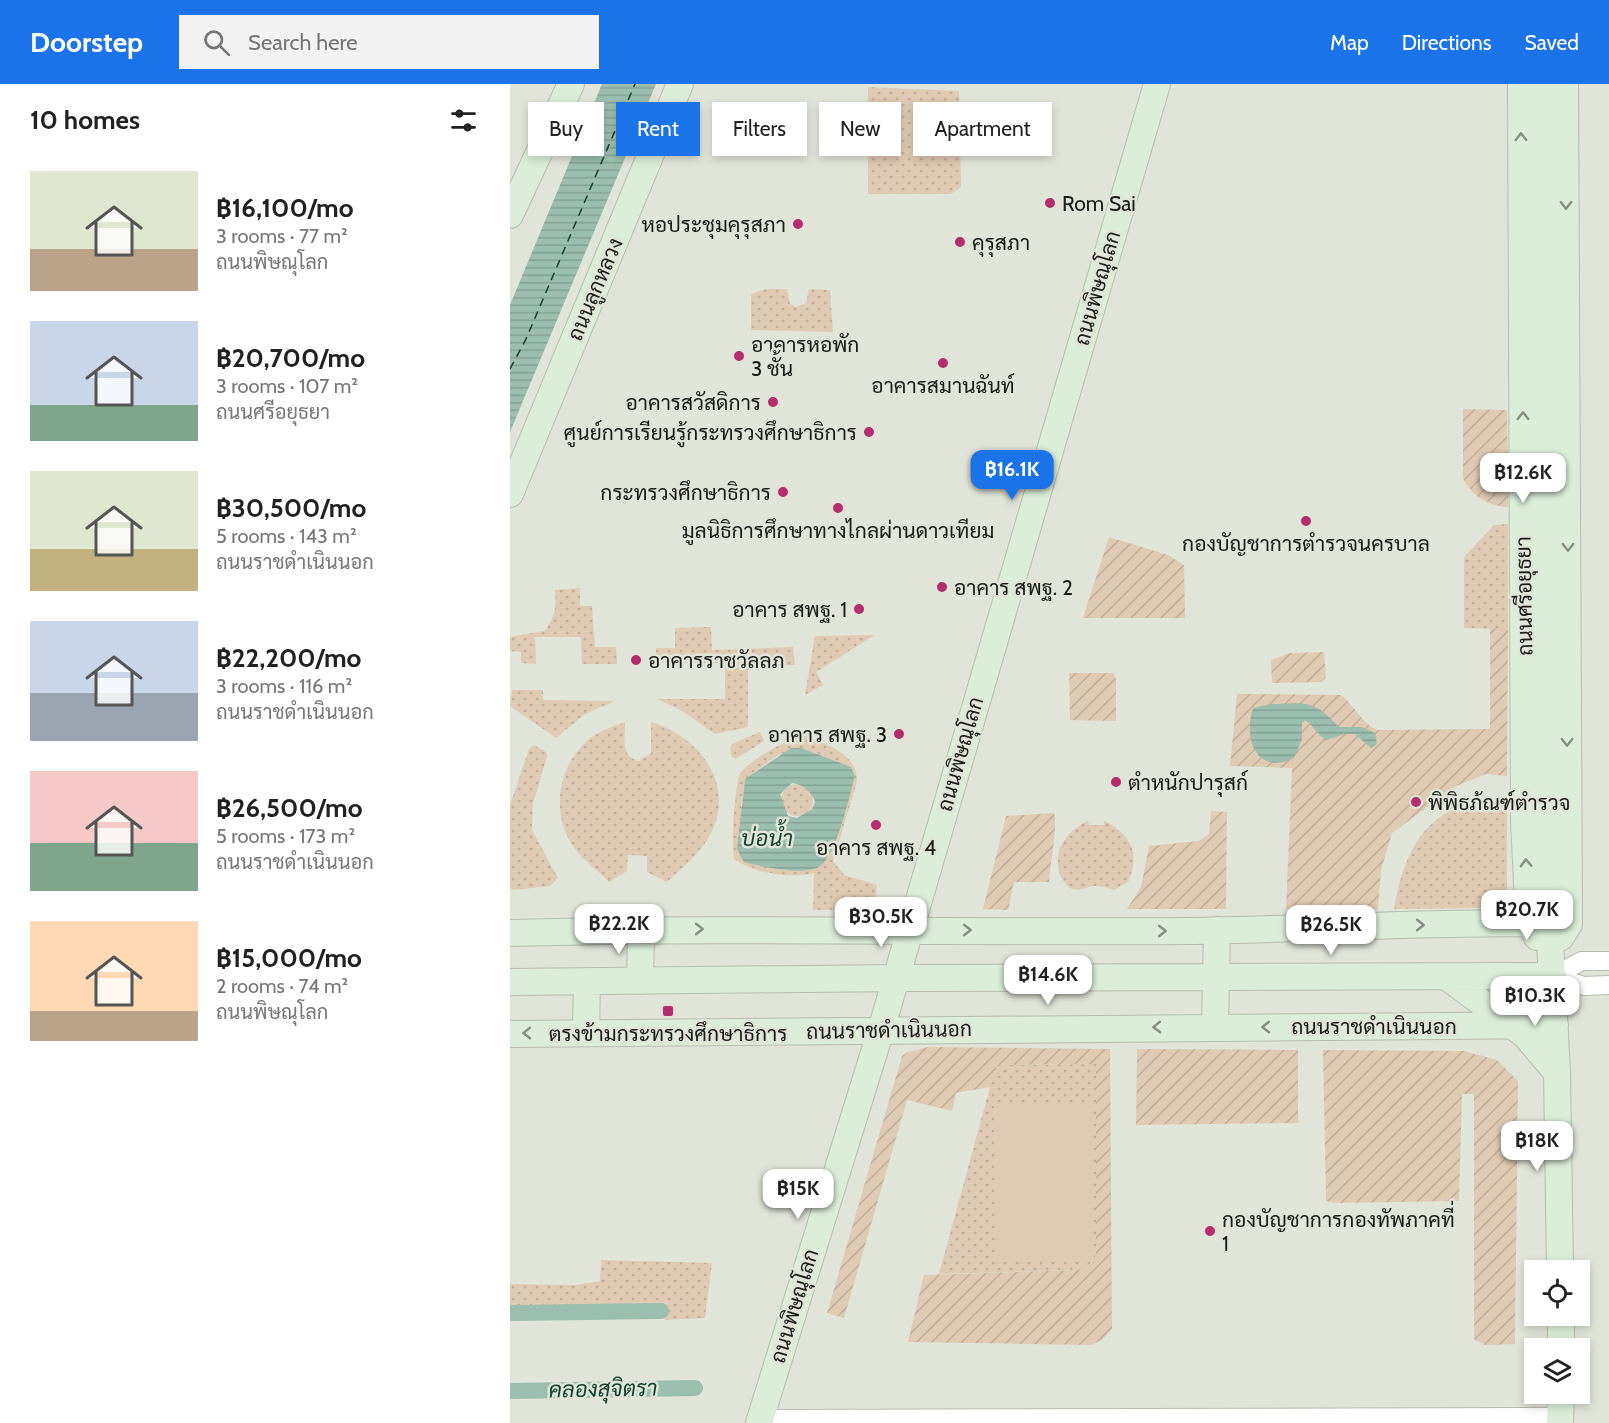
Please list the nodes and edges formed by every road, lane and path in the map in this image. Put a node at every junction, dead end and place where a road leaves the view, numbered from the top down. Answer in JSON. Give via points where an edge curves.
{"nodes":[{"id":1,"x":571,"y":84,"type":"edge"},
{"id":2,"x":680,"y":84,"type":"edge"},
{"id":3,"x":1157,"y":84,"type":"edge"},
{"id":4,"x":1521,"y":84,"type":"edge"},
{"id":5,"x":1543,"y":84,"type":"edge"},
{"id":6,"x":1565,"y":84,"type":"edge"},
{"id":7,"x":1532,"y":176,"type":"junction"},
{"id":8,"x":1533,"y":214,"type":"junction"},
{"id":9,"x":510,"y":215,"type":"edge"},
{"id":10,"x":1555,"y":338,"type":"junction"},
{"id":11,"x":1555,"y":433,"type":"junction"},
{"id":12,"x":510,"y":494,"type":"edge"},
{"id":13,"x":1567,"y":500,"type":"junction"},
{"id":14,"x":1544,"y":516,"type":"junction"},
{"id":15,"x":1557,"y":607,"type":"junction"},
{"id":16,"x":1536,"y":789,"type":"junction"},
{"id":17,"x":1558,"y":823,"type":"junction"},
{"id":18,"x":1526,"y":892,"type":"junction"},
{"id":19,"x":1549,"y":923,"type":"junction"},
{"id":20,"x":1479,"y":925,"type":"junction"},
{"id":21,"x":641,"y":930,"type":"junction"},
{"id":22,"x":909,"y":930,"type":"junction"},
{"id":23,"x":1217,"y":930,"type":"junction"},
{"id":24,"x":510,"y":933,"type":"edge"},
{"id":25,"x":1609,"y":961,"type":"edge"},
{"id":26,"x":1551,"y":967,"type":"junction"},
{"id":27,"x":1447,"y":977,"type":"junction"},
{"id":28,"x":896,"y":978,"type":"junction"},
{"id":29,"x":1216,"y":978,"type":"junction"},
{"id":30,"x":640,"y":981,"type":"junction"},
{"id":31,"x":510,"y":982,"type":"edge"},
{"id":32,"x":587,"y":982,"type":"junction"},
{"id":33,"x":1609,"y":985,"type":"edge"},
{"id":34,"x":1512,"y":1025,"type":"junction"},
{"id":35,"x":1555,"y":1025,"type":"junction"},
{"id":36,"x":1215,"y":1026,"type":"junction"},
{"id":37,"x":1485,"y":1026,"type":"junction"},
{"id":38,"x":881,"y":1030,"type":"junction"},
{"id":39,"x":586,"y":1032,"type":"junction"},
{"id":40,"x":510,"y":1034,"type":"edge"},
{"id":41,"x":1557,"y":1073,"type":"junction"},
{"id":42,"x":1560,"y":1260,"type":"edge"},
{"id":43,"x":1560,"y":1411,"type":"edge"},
{"id":44,"x":760,"y":1421,"type":"edge"},
{"id":45,"x":967,"y":1421,"type":"edge"}],
"edges":[{"from":1,"to":9,"type":"main road"},
{"from":2,"to":12,"type":"main road","name":"ถนนลูกหลวง"},
{"from":3,"to":22,"type":"main road","name":"ถนนพิษณุโลก"},
{"from":7,"to":4,"type":"main road","name":"ถนนศรีอยุธยา","one_way":true},
{"from":5,"to":7,"type":"main road","name":"ถนนศรีอยุธยา"},
{"from":6,"to":10,"type":"main road","name":"ถนนศรีอยุธยา","one_way":true},
{"from":7,"to":8,"type":"main road","name":"ถนนศรีอยุธยา"},
{"from":8,"to":10,"type":"main road","name":"ถนนศรีอยุธยา"},
{"from":16,"to":8,"type":"main road","name":"ถนนศรีอยุธยา","one_way":true},
{"from":10,"to":11,"type":"main road","name":"ถนนศรีอยุธยา"},
{"from":11,"to":13,"type":"main road","name":"ถนนศรีอยุธยา"},
{"from":11,"to":14,"type":"main road","name":"ถนนศรีอยุธยา"},
{"from":13,"to":14,"type":"main road"},
{"from":13,"to":15,"type":"main road","name":"ถนนศรีอยุธยา","one_way":true},
{"from":14,"to":15,"type":"main road","name":"ถนนศรีอยุธยา"},
{"from":15,"to":16,"type":"main road","name":"ถนนศรีอยุธยา"},
{"from":15,"to":17,"type":"main road","name":"ถนนศรีอยุธยา","one_way":true},
{"from":16,"to":17,"type":"main road","name":"ถนนศรีอยุธยา"},
{"from":18,"to":16,"type":"main road","name":"ถนนศรีอยุธยา","one_way":true},
{"from":17,"to":19,"type":"main road","name":"ถนนศรีอยุธยา"},
{"from":18,"to":19,"type":"main road","name":"ถนนศรีอยุธยา"},
{"from":18,"to":20,"type":"main road"},
{"from":19,"to":20,"type":"main road"},
{"from":19,"to":26,"type":"main road","name":"ถนนศรีอยุธยา"},
{"from":19,"to":26,"type":"main road","name":"ถนนศรีอยุธยา"},
{"from":23,"to":20,"type":"main road","one_way":true},
{"from":21,"to":22,"type":"main road","one_way":true},
{"from":21,"to":24,"type":"main road"},
{"from":21,"to":30,"type":"main road"},
{"from":22,"to":23,"type":"main road","one_way":true},
{"from":22,"to":28,"type":"main road","name":"ถนนพิษณุโลก"},
{"from":23,"to":29,"type":"main road"},
{"from":25,"to":26,"type":"street"},
{"from":26,"to":27,"type":"main road"},
{"from":26,"to":33,"type":"street","via":[[1584,986]]},
{"from":26,"to":35,"type":"main road","name":"ถนนศรีอยุธยา"},
{"from":27,"to":29,"type":"main road"},
{"from":27,"to":34,"type":"main road"},
{"from":28,"to":29,"type":"main road"},
{"from":28,"to":30,"type":"main road"},
{"from":28,"to":38,"type":"main road","name":"ถนนพิษณุโลก"},
{"from":29,"to":36,"type":"main road"},
{"from":30,"to":32,"type":"main road"},
{"from":31,"to":32,"type":"main road"},
{"from":32,"to":39,"type":"main road"},
{"from":34,"to":35,"type":"main road","name":"ถนนราชดำเนินนอก"},
{"from":34,"to":37,"type":"main road","name":"ถนนราชดำเนินนอก"},
{"from":34,"to":41,"type":"main road","via":[[1526,1035]]},
{"from":35,"to":41,"type":"main road","name":"ถนนศรีอยุธยา"},
{"from":37,"to":36,"type":"main road","name":"ถนนราชดำเนินนอก","one_way":true},
{"from":36,"to":38,"type":"main road","name":"ถนนราชดำเนินนอก","one_way":true},
{"from":37,"to":41,"type":"main road","via":[[1519,1042]]},
{"from":38,"to":39,"type":"main road","name":"ถนนราชดำเนินนอก"},
{"from":38,"to":44,"type":"main road","name":"ถนนพิษณุโลก"},
{"from":39,"to":40,"type":"main road","name":"ถนนราชดำเนินนอก","one_way":true},
{"from":41,"to":42,"type":"main road","name":"ถนนศรีอยุธยา"},
{"from":43,"to":45,"type":"street"},
{"from":44,"to":45,"type":"street"}]}
